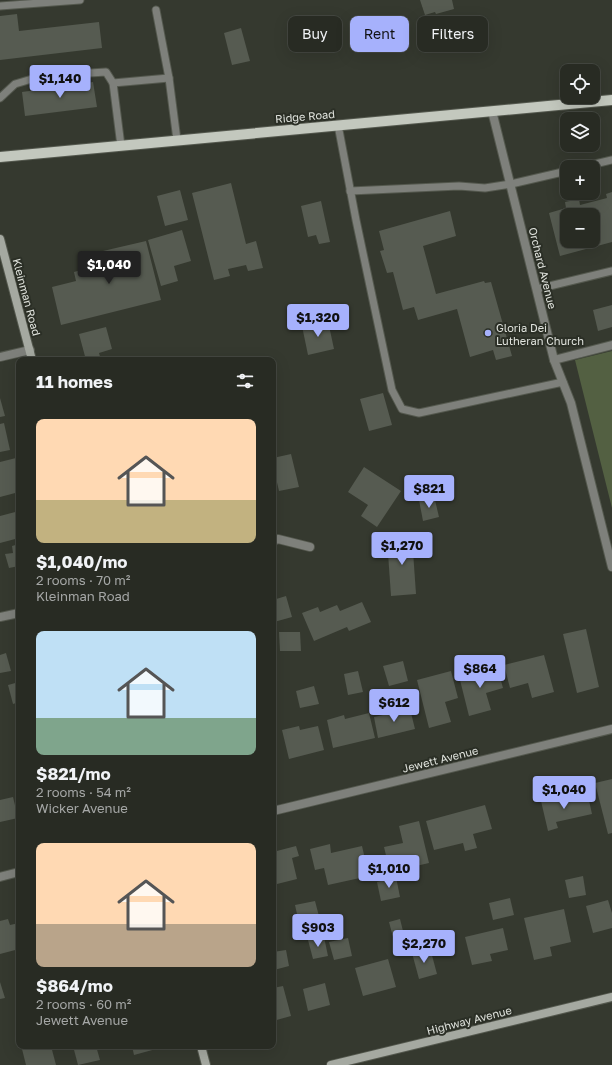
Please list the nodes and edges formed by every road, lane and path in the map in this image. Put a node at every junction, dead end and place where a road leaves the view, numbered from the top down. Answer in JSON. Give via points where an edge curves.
{"nodes":[{"id":1,"x":80,"y":0,"type":"edge"},
{"id":2,"x":0,"y":6,"type":"edge"},
{"id":3,"x":156,"y":10,"type":"dead end"},
{"id":4,"x":168,"y":78,"type":"junction"},
{"id":5,"x":113,"y":83,"type":"junction"},
{"id":6,"x":0,"y":98,"type":"edge"},
{"id":7,"x":612,"y":100,"type":"edge"},
{"id":8,"x":492,"y":111,"type":"junction"},
{"id":9,"x":338,"y":125,"type":"junction"},
{"id":10,"x":177,"y":140,"type":"junction"},
{"id":11,"x":121,"y":146,"type":"junction"},
{"id":12,"x":0,"y":157,"type":"edge"},
{"id":13,"x":612,"y":160,"type":"edge"},
{"id":14,"x":600,"y":163,"type":"edge"},
{"id":15,"x":560,"y":173,"type":"edge"},
{"id":16,"x":511,"y":184,"type":"junction"},
{"id":17,"x":350,"y":191,"type":"junction"},
{"id":18,"x":0,"y":239,"type":"edge"},
{"id":19,"x":612,"y":271,"type":"edge"},
{"id":20,"x":536,"y":289,"type":"junction"},
{"id":21,"x":612,"y":345,"type":"edge"},
{"id":22,"x":30,"y":350,"type":"junction"},
{"id":23,"x":0,"y":357,"type":"edge"},
{"id":24,"x":31,"y":357,"type":"edge"},
{"id":25,"x":554,"y":360,"type":"junction"},
{"id":26,"x":562,"y":382,"type":"junction"},
{"id":27,"x":276,"y":540,"type":"edge"},
{"id":28,"x":310,"y":547,"type":"dead end"},
{"id":29,"x":612,"y":567,"type":"edge"},
{"id":30,"x":16,"y":614,"type":"edge"},
{"id":31,"x":0,"y":617,"type":"edge"},
{"id":32,"x":612,"y":729,"type":"edge"},
{"id":33,"x":276,"y":810,"type":"edge"},
{"id":34,"x":16,"y":873,"type":"edge"},
{"id":35,"x":0,"y":877,"type":"edge"},
{"id":36,"x":612,"y":997,"type":"edge"},
{"id":37,"x":202,"y":1049,"type":"edge"},
{"id":38,"x":206,"y":1065,"type":"edge"},
{"id":39,"x":331,"y":1065,"type":"edge"}],
"edges":[{"from":1,"to":2,"type":"lane"},
{"from":3,"to":4,"type":"lane"},
{"from":4,"to":5,"type":"lane"},
{"from":4,"to":10,"type":"lane"},
{"from":5,"to":6,"type":"lane","via":[[106,72],[42,76],[15,84]]},
{"from":5,"to":11,"type":"lane"},
{"from":7,"to":8,"type":"main road","name":"Ridge Road"},
{"from":8,"to":9,"type":"main road","name":"Ridge Road"},
{"from":8,"to":16,"type":"street","name":"Orchard Avenue"},
{"from":9,"to":10,"type":"main road","name":"Ridge Road"},
{"from":9,"to":17,"type":"lane"},
{"from":10,"to":11,"type":"main road","name":"Ridge Road"},
{"from":11,"to":12,"type":"main road","name":"Ridge Road"},
{"from":13,"to":14,"type":"lane"},
{"from":15,"to":16,"type":"lane"},
{"from":16,"to":17,"type":"lane","via":[[484,188],[459,186]]},
{"from":16,"to":20,"type":"street","name":"Orchard Avenue"},
{"from":17,"to":26,"type":"lane","via":[[392,390],[402,409],[419,413]]},
{"from":18,"to":22,"type":"street","name":"Kleinman Road"},
{"from":19,"to":20,"type":"lane"},
{"from":20,"to":25,"type":"street","name":"Orchard Avenue"},
{"from":21,"to":25,"type":"street"},
{"from":22,"to":23,"type":"street"},
{"from":22,"to":24,"type":"street","name":"Kleinman Road"},
{"from":25,"to":26,"type":"street","name":"Orchard Avenue"},
{"from":26,"to":29,"type":"street","name":"Orchard Avenue","via":[[571,403]]},
{"from":27,"to":28,"type":"street"},
{"from":30,"to":31,"type":"street"},
{"from":32,"to":33,"type":"street","name":"Jewett Avenue"},
{"from":34,"to":35,"type":"street"},
{"from":36,"to":39,"type":"street","name":"Highway Avenue"},
{"from":37,"to":38,"type":"street"}]}
